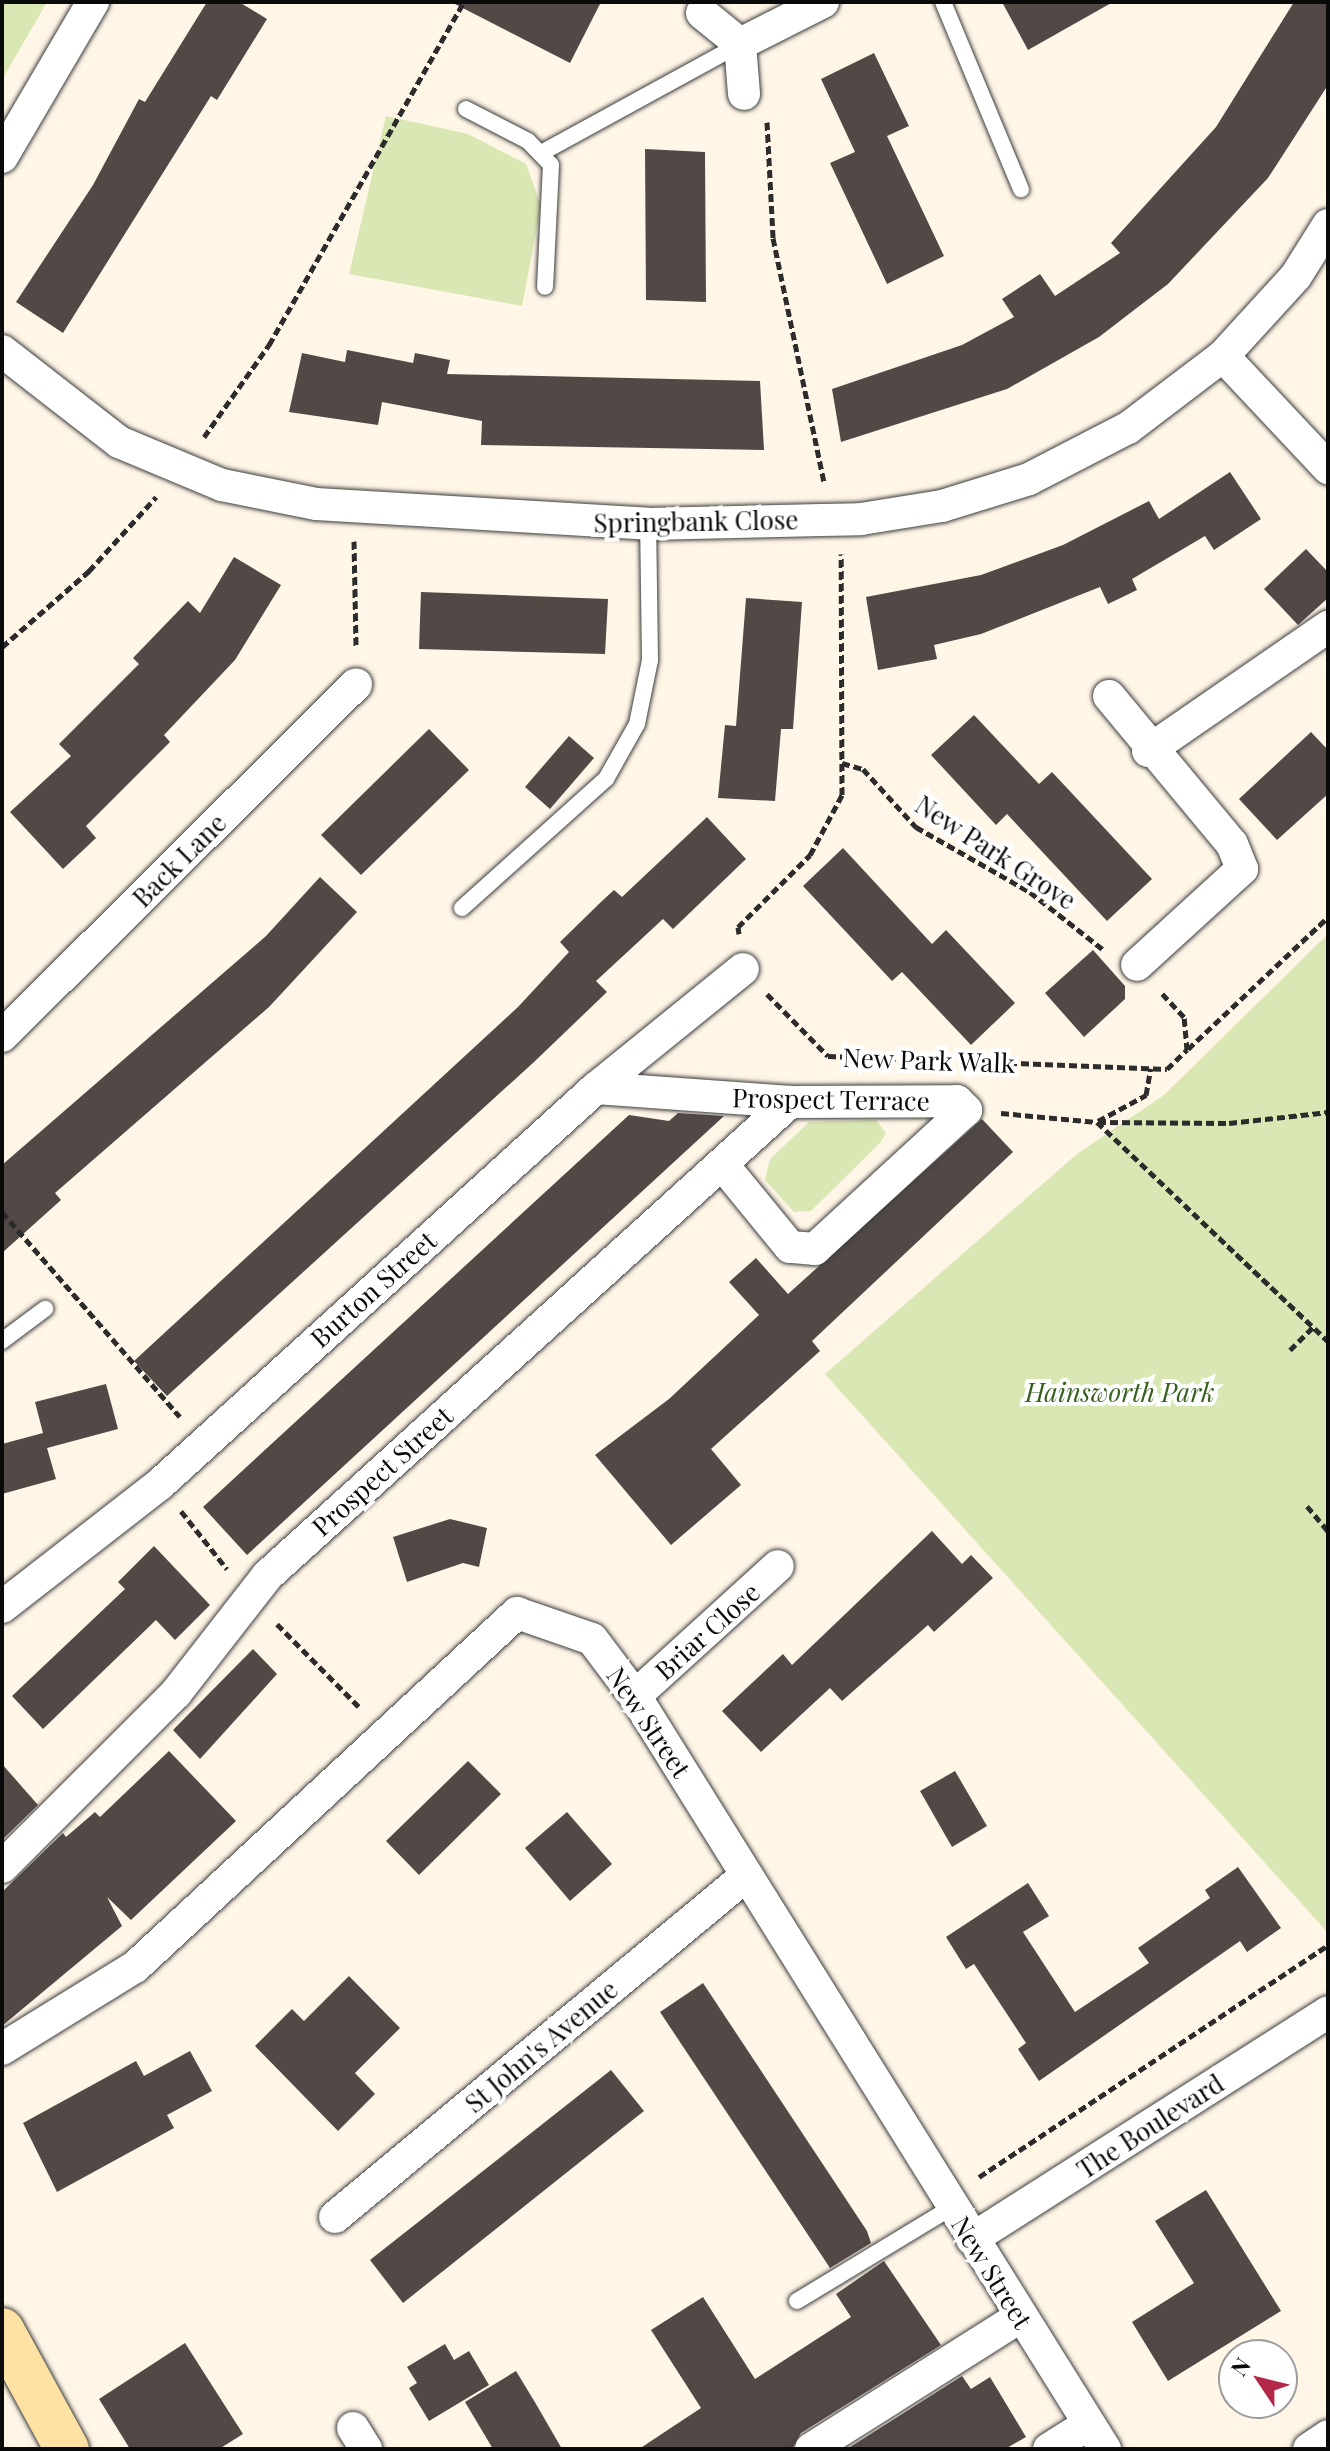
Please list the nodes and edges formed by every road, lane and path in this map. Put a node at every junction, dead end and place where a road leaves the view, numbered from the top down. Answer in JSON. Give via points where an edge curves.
{"nodes":[{"id":1,"x":93,"y":2,"type":"edge"},
{"id":2,"x":464,"y":2,"type":"edge"},
{"id":3,"x":823,"y":2,"type":"edge"},
{"id":4,"x":943,"y":2,"type":"edge"},
{"id":5,"x":702,"y":13,"type":"dead end"},
{"id":6,"x":740,"y":44,"type":"junction"},
{"id":7,"x":744,"y":94,"type":"joint"},
{"id":8,"x":466,"y":109,"type":"dead end"},
{"id":9,"x":543,"y":152,"type":"junction"},
{"id":10,"x":2,"y":157,"type":"edge"},
{"id":11,"x":1021,"y":189,"type":"dead end"},
{"id":12,"x":1328,"y":225,"type":"edge"},
{"id":13,"x":545,"y":287,"type":"dead end"},
{"id":14,"x":2,"y":351,"type":"edge"},
{"id":15,"x":1223,"y":356,"type":"junction"},
{"id":16,"x":182,"y":468,"type":"junction"},
{"id":17,"x":1328,"y":468,"type":"edge"},
{"id":18,"x":354,"y":507,"type":"junction"},
{"id":19,"x":837,"y":519,"type":"junction"},
{"id":20,"x":648,"y":524,"type":"junction"},
{"id":21,"x":1328,"y":627,"type":"edge"},
{"id":22,"x":2,"y":647,"type":"edge"},
{"id":23,"x":356,"y":684,"type":"joint"},
{"id":24,"x":1109,"y":696,"type":"dead end"},
{"id":25,"x":1148,"y":751,"type":"junction"},
{"id":26,"x":842,"y":763,"type":"junction"},
{"id":27,"x":462,"y":908,"type":"dead end"},
{"id":28,"x":1328,"y":917,"type":"edge"},
{"id":29,"x":1137,"y":965,"type":"junction"},
{"id":30,"x":743,"y":969,"type":"junction"},
{"id":31,"x":2,"y":1036,"type":"edge"},
{"id":32,"x":1187,"y":1050,"type":"junction"},
{"id":33,"x":1151,"y":1068,"type":"junction"},
{"id":34,"x":596,"y":1088,"type":"junction"},
{"id":35,"x":790,"y":1102,"type":"junction"},
{"id":36,"x":966,"y":1110,"type":"junction"},
{"id":37,"x":1328,"y":1112,"type":"edge"},
{"id":38,"x":1097,"y":1122,"type":"junction"},
{"id":39,"x":722,"y":1164,"type":"junction"},
{"id":40,"x":2,"y":1212,"type":"edge"},
{"id":41,"x":45,"y":1309,"type":"dead end"},
{"id":42,"x":1313,"y":1327,"type":"junction"},
{"id":43,"x":2,"y":1341,"type":"edge"},
{"id":44,"x":1328,"y":1341,"type":"edge"},
{"id":45,"x":1290,"y":1350,"type":"dead end"},
{"id":46,"x":203,"y":1444,"type":"junction"},
{"id":47,"x":160,"y":1484,"type":"junction"},
{"id":48,"x":1307,"y":1506,"type":"dead end"},
{"id":49,"x":1328,"y":1531,"type":"edge"},
{"id":50,"x":778,"y":1566,"type":"dead end"},
{"id":51,"x":249,"y":1596,"type":"junction"},
{"id":52,"x":2,"y":1607,"type":"edge"},
{"id":53,"x":635,"y":1696,"type":"junction"},
{"id":54,"x":386,"y":1734,"type":"junction"},
{"id":55,"x":2,"y":1867,"type":"edge"},
{"id":56,"x":747,"y":1875,"type":"junction"},
{"id":57,"x":1328,"y":1945,"type":"edge"},
{"id":58,"x":1328,"y":2012,"type":"edge"},
{"id":59,"x":2,"y":2049,"type":"edge"},
{"id":60,"x":950,"y":2203,"type":"junction"},
{"id":61,"x":335,"y":2217,"type":"dead end"},
{"id":62,"x":972,"y":2239,"type":"junction"},
{"id":63,"x":797,"y":2301,"type":"dead end"},
{"id":64,"x":1020,"y":2317,"type":"junction"},
{"id":65,"x":2,"y":2330,"type":"edge"},
{"id":66,"x":1328,"y":2436,"type":"edge"},
{"id":67,"x":1096,"y":2437,"type":"edge"},
{"id":68,"x":67,"y":2449,"type":"edge"},
{"id":69,"x":811,"y":2449,"type":"edge"},
{"id":70,"x":1049,"y":2449,"type":"edge"},
{"id":71,"x":1309,"y":2449,"type":"edge"}],
"edges":[{"from":1,"to":10,"type":"street"},
{"from":2,"to":16,"type":"path","via":[[269,345]]},
{"from":3,"to":6,"type":"street"},
{"from":4,"to":11,"type":"lane"},
{"from":5,"to":6,"type":"street"},
{"from":6,"to":7,"type":"street"},
{"from":6,"to":9,"type":"lane"},
{"from":7,"to":19,"type":"path","via":[[766,112],[773,238],[823,481]]},
{"from":8,"to":9,"type":"lane"},
{"from":9,"to":13,"type":"lane","via":[[554,198]]},
{"from":12,"to":15,"type":"street","name":"Springbank Close","via":[[1296,276]]},
{"from":14,"to":16,"type":"street","name":"Springbank Close","via":[[119,442]]},
{"from":15,"to":17,"type":"street"},
{"from":15,"to":19,"type":"street","name":"Springbank Close","via":[[1128,428],[1029,479],[942,506]]},
{"from":16,"to":18,"type":"street","name":"Springbank Close","via":[[222,485]]},
{"from":16,"to":22,"type":"path","via":[[89,571]]},
{"from":18,"to":20,"type":"street","name":"Springbank Close"},
{"from":18,"to":23,"type":"path"},
{"from":19,"to":20,"type":"street","name":"Springbank Close"},
{"from":19,"to":26,"type":"path"},
{"from":20,"to":27,"type":"lane","via":[[650,660],[637,724],[606,779]]},
{"from":21,"to":25,"type":"street"},
{"from":23,"to":31,"type":"street","name":"Back Lane"},
{"from":24,"to":25,"type":"street"},
{"from":25,"to":29,"type":"street","via":[[1232,844],[1242,869]]},
{"from":26,"to":29,"type":"path","name":"New Park Grove","via":[[863,769],[916,827],[1030,892],[1105,951]]},
{"from":26,"to":30,"type":"path","via":[[842,795],[810,855],[738,927]]},
{"from":28,"to":32,"type":"path","name":"New Park Walk"},
{"from":29,"to":32,"type":"path","via":[[1184,1017]]},
{"from":30,"to":33,"type":"path","name":"New Park Walk","via":[[828,1056]]},
{"from":30,"to":34,"type":"street","name":"Burton Street"},
{"from":32,"to":33,"type":"path","name":"New Park Walk","via":[[1167,1069]]},
{"from":33,"to":38,"type":"path","via":[[1146,1095]]},
{"from":34,"to":35,"type":"street","name":"Prospect Terrace"},
{"from":34,"to":46,"type":"street","name":"Burton Street"},
{"from":35,"to":36,"type":"street","name":"Prospect Terrace","via":[[957,1101]]},
{"from":35,"to":39,"type":"street","name":"Prospect Street"},
{"from":36,"to":38,"type":"path"},
{"from":36,"to":39,"type":"street","name":"Prospect Terrace","via":[[815,1249],[790,1247]]},
{"from":37,"to":38,"type":"path","via":[[1229,1123]]},
{"from":38,"to":42,"type":"path"},
{"from":39,"to":51,"type":"street","name":"Prospect Street"},
{"from":40,"to":46,"type":"path"},
{"from":41,"to":43,"type":"lane"},
{"from":42,"to":44,"type":"path"},
{"from":42,"to":45,"type":"path"},
{"from":46,"to":47,"type":"street","name":"Burton Street"},
{"from":47,"to":51,"type":"path"},
{"from":47,"to":52,"type":"street","name":"Burton Street"},
{"from":48,"to":49,"type":"path"},
{"from":50,"to":53,"type":"street","name":"Briar Close"},
{"from":51,"to":54,"type":"path"},
{"from":51,"to":55,"type":"street","name":"Prospect Street","via":[[176,1693]]},
{"from":53,"to":54,"type":"street","name":"New Street","via":[[592,1639],[517,1613]]},
{"from":53,"to":56,"type":"street","name":"New Street"},
{"from":54,"to":59,"type":"street","name":"New Street","via":[[135,1967]]},
{"from":56,"to":60,"type":"street","name":"New Street"},
{"from":56,"to":61,"type":"street","name":"St John's Avenue"},
{"from":57,"to":60,"type":"path"},
{"from":58,"to":62,"type":"street","name":"The Boulevard"},
{"from":60,"to":62,"type":"street","name":"New Street"},
{"from":60,"to":63,"type":"lane"},
{"from":62,"to":64,"type":"street","name":"New Street"},
{"from":64,"to":67,"type":"street","name":"New Street"},
{"from":64,"to":69,"type":"street"},
{"from":65,"to":68,"type":"main road"},
{"from":66,"to":71,"type":"street"},
{"from":67,"to":70,"type":"street"}]}
